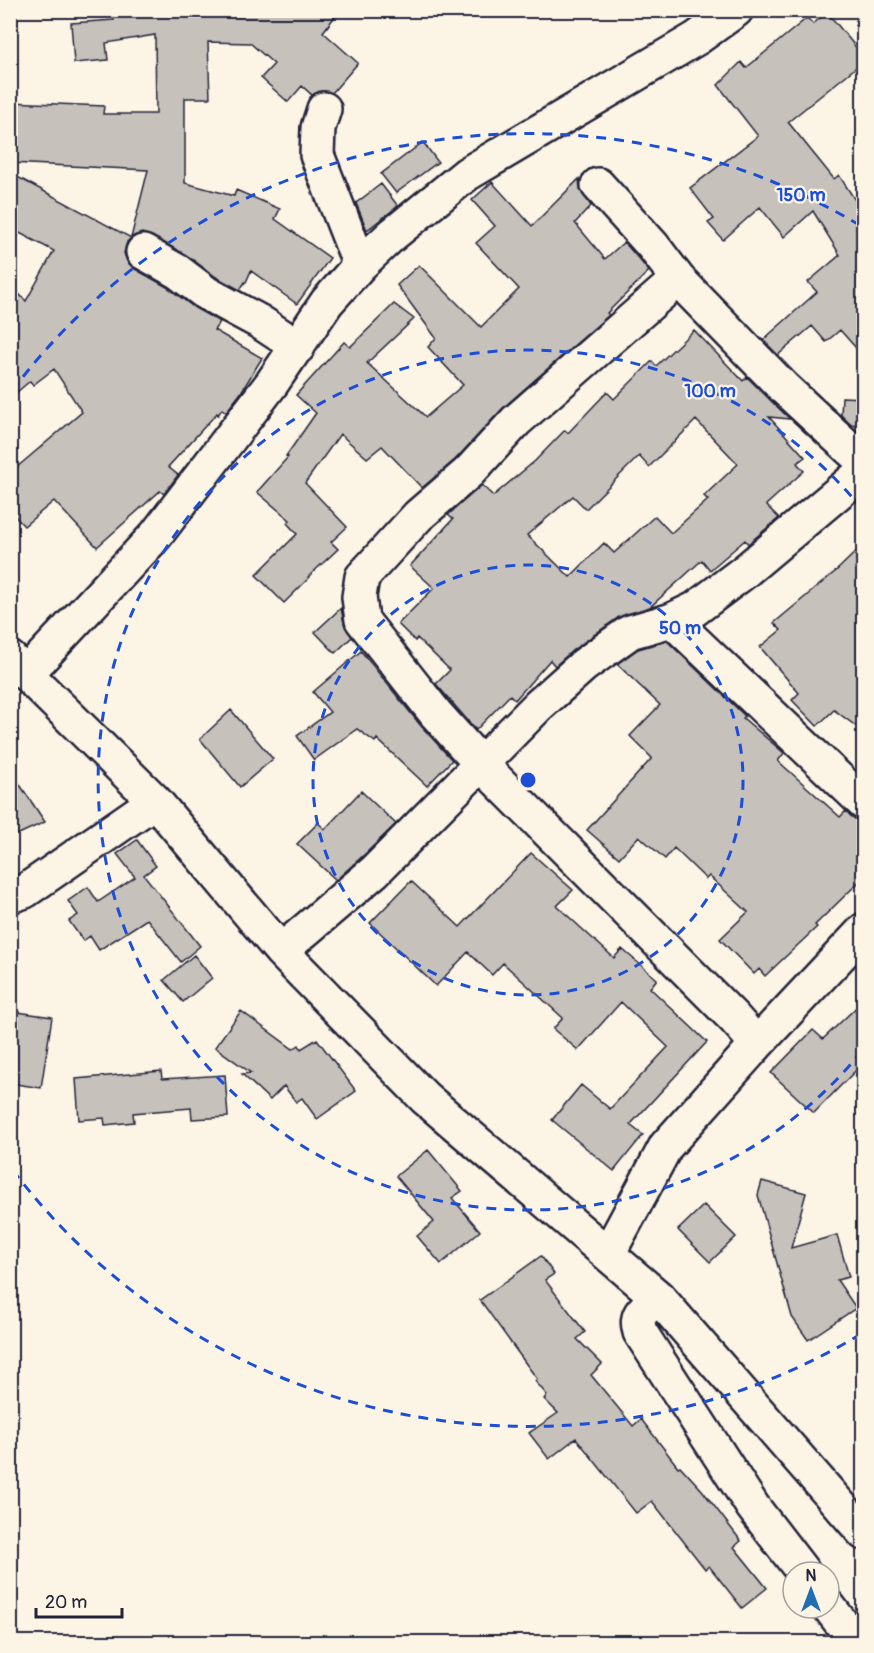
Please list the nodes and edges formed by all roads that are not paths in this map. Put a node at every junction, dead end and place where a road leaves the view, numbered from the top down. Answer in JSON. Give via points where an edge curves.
{"nodes":[{"id":1,"x":736,"y":10,"type":"edge"},
{"id":2,"x":324,"y":109,"type":"dead end"},
{"id":3,"x":597,"y":185,"type":"dead end"},
{"id":4,"x":143,"y":252,"type":"dead end"},
{"id":5,"x":360,"y":265,"type":"junction"},
{"id":6,"x":678,"y":279,"type":"junction"},
{"id":7,"x":298,"y":346,"type":"junction"},
{"id":8,"x":864,"y":462,"type":"edge"},
{"id":9,"x":864,"y":471,"type":"edge"},
{"id":10,"x":672,"y":620,"type":"junction"},
{"id":11,"x":18,"y":666,"type":"edge"},
{"id":12,"x":482,"y":764,"type":"junction"},
{"id":13,"x":155,"y":801,"type":"junction"},
{"id":14,"x":864,"y":803,"type":"edge"},
{"id":15,"x":10,"y":896,"type":"edge"},
{"id":16,"x":864,"y":930,"type":"edge"},
{"id":17,"x":281,"y":951,"type":"junction"},
{"id":18,"x":757,"y":1044,"type":"junction"},
{"id":19,"x":608,"y":1254,"type":"junction"},
{"id":20,"x":659,"y":1298,"type":"junction"},
{"id":21,"x":864,"y":1533,"type":"edge"},
{"id":22,"x":794,"y":1560,"type":"edge"},
{"id":23,"x":839,"y":1620,"type":"edge"},
{"id":24,"x":856,"y":1642,"type":"edge"}],
"edges":[{"from":1,"to":5,"type":"street","via":[[698,38],[467,174]]},
{"from":2,"to":5,"type":"street","via":[[318,128],[317,155]]},
{"from":3,"to":6,"type":"street"},
{"from":4,"to":7,"type":"street"},
{"from":5,"to":7,"type":"street","via":[[327,302]]},
{"from":6,"to":8,"type":"street"},
{"from":6,"to":12,"type":"street","via":[[516,421],[469,472],[418,516],[362,577],[362,620],[436,714]]},
{"from":7,"to":11,"type":"street","via":[[156,535]]},
{"from":9,"to":10,"type":"street","via":[[744,572],[695,609]]},
{"from":10,"to":12,"type":"street","via":[[630,632],[584,665]]},
{"from":10,"to":14,"type":"street"},
{"from":11,"to":13,"type":"street"},
{"from":12,"to":17,"type":"street","via":[[375,871]]},
{"from":12,"to":18,"type":"street"},
{"from":13,"to":15,"type":"street","via":[[25,891]]},
{"from":13,"to":17,"type":"street"},
{"from":16,"to":18,"type":"street"},
{"from":17,"to":19,"type":"street","via":[[425,1098]]},
{"from":18,"to":19,"type":"street","via":[[666,1146]]},
{"from":19,"to":20,"type":"street"},
{"from":20,"to":21,"type":"street"},
{"from":20,"to":22,"type":"street","via":[[640,1313],[640,1332],[753,1507]]},
{"from":23,"to":24,"type":"street"}]}
